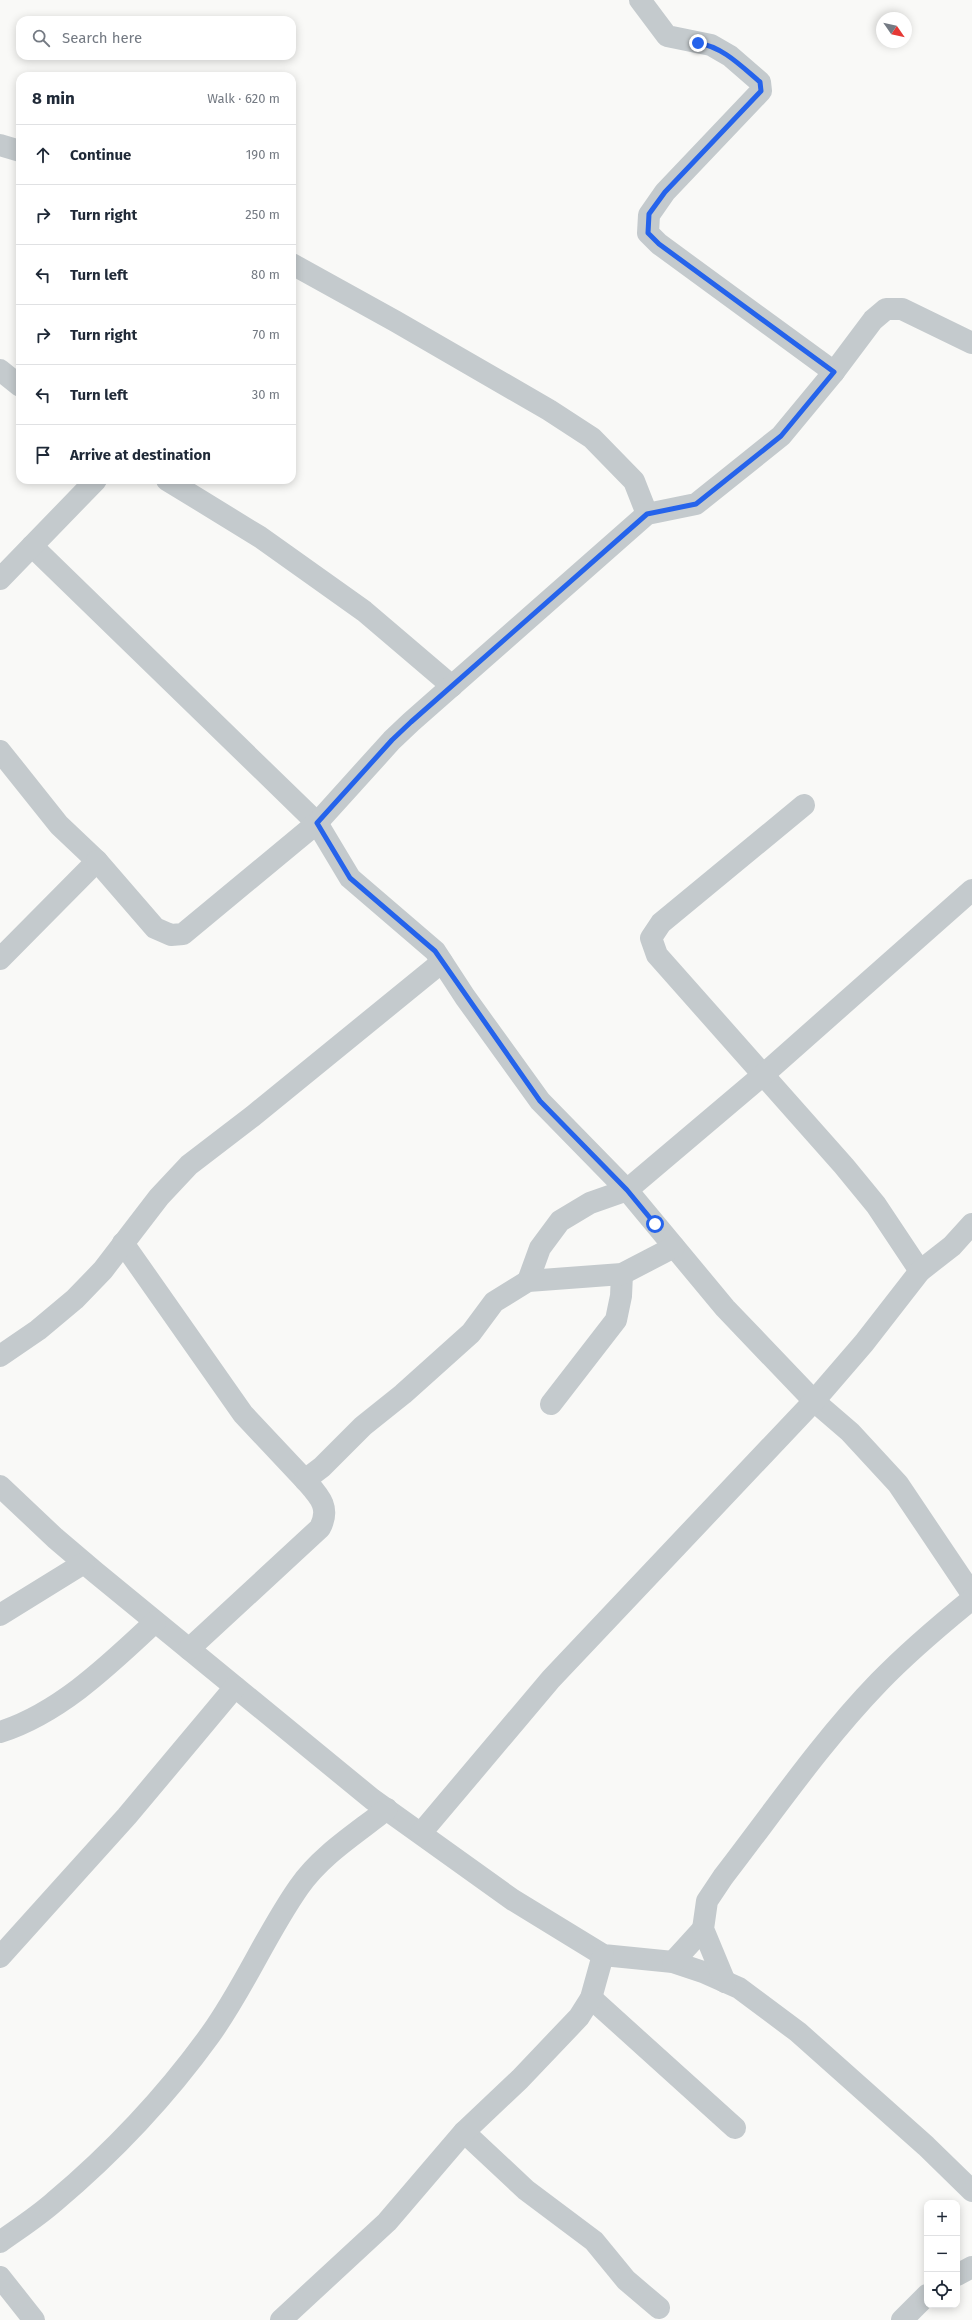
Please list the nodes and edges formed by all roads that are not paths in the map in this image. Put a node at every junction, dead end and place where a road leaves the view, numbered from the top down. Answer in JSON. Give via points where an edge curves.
{"nodes":[{"id":1,"x":640,"y":0,"type":"edge"},
{"id":2,"x":0,"y":145,"type":"edge"},
{"id":3,"x":16,"y":150,"type":"edge"},
{"id":4,"x":296,"y":266,"type":"edge"},
{"id":5,"x":972,"y":343,"type":"edge"},
{"id":6,"x":0,"y":370,"type":"edge"},
{"id":7,"x":834,"y":372,"type":"junction"},
{"id":8,"x":16,"y":383,"type":"edge"},
{"id":9,"x":92,"y":484,"type":"edge"},
{"id":10,"x":174,"y":484,"type":"edge"},
{"id":11,"x":647,"y":514,"type":"junction"},
{"id":12,"x":32,"y":546,"type":"junction"},
{"id":13,"x":0,"y":579,"type":"edge"},
{"id":14,"x":452,"y":686,"type":"junction"},
{"id":15,"x":0,"y":751,"type":"edge"},
{"id":16,"x":804,"y":805,"type":"dead end"},
{"id":17,"x":317,"y":823,"type":"junction"},
{"id":18,"x":97,"y":861,"type":"junction"},
{"id":19,"x":972,"y":890,"type":"edge"},
{"id":20,"x":0,"y":959,"type":"edge"},
{"id":21,"x":442,"y":962,"type":"junction"},
{"id":22,"x":763,"y":1075,"type":"junction"},
{"id":23,"x":627,"y":1190,"type":"junction"},
{"id":24,"x":972,"y":1224,"type":"edge"},
{"id":25,"x":123,"y":1243,"type":"junction"},
{"id":26,"x":674,"y":1247,"type":"junction"},
{"id":27,"x":920,"y":1271,"type":"junction"},
{"id":28,"x":622,"y":1274,"type":"junction"},
{"id":29,"x":528,"y":1281,"type":"junction"},
{"id":30,"x":0,"y":1356,"type":"edge"},
{"id":31,"x":814,"y":1401,"type":"junction"},
{"id":32,"x":551,"y":1404,"type":"dead end"},
{"id":33,"x":305,"y":1480,"type":"junction"},
{"id":34,"x":0,"y":1486,"type":"edge"},
{"id":35,"x":84,"y":1563,"type":"junction"},
{"id":36,"x":972,"y":1594,"type":"edge"},
{"id":37,"x":972,"y":1599,"type":"edge"},
{"id":38,"x":0,"y":1615,"type":"edge"},
{"id":39,"x":155,"y":1622,"type":"junction"},
{"id":40,"x":190,"y":1648,"type":"junction"},
{"id":41,"x":234,"y":1687,"type":"junction"},
{"id":42,"x":0,"y":1732,"type":"edge"},
{"id":43,"x":387,"y":1809,"type":"junction"},
{"id":44,"x":421,"y":1833,"type":"junction"},
{"id":45,"x":703,"y":1929,"type":"junction"},
{"id":46,"x":603,"y":1955,"type":"junction"},
{"id":47,"x":0,"y":1958,"type":"edge"},
{"id":48,"x":673,"y":1962,"type":"junction"},
{"id":49,"x":725,"y":1982,"type":"junction"},
{"id":50,"x":591,"y":1998,"type":"junction"},
{"id":51,"x":735,"y":2128,"type":"dead end"},
{"id":52,"x":464,"y":2132,"type":"junction"},
{"id":53,"x":972,"y":2191,"type":"edge"},
{"id":54,"x":0,"y":2242,"type":"edge"},
{"id":55,"x":972,"y":2267,"type":"edge"},
{"id":56,"x":960,"y":2273,"type":"edge"},
{"id":57,"x":0,"y":2277,"type":"edge"},
{"id":58,"x":924,"y":2298,"type":"edge"},
{"id":59,"x":659,"y":2308,"type":"dead end"},
{"id":60,"x":34,"y":2320,"type":"edge"},
{"id":61,"x":281,"y":2320,"type":"edge"},
{"id":62,"x":902,"y":2320,"type":"edge"}],
"edges":[{"from":1,"to":7,"type":"street","via":[[667,36],[711,45],[730,56],[760,82],[761,91],[665,192],[649,214],[648,233],[659,244]]},
{"from":2,"to":3,"type":"street"},
{"from":4,"to":11,"type":"street","via":[[549,410],[592,438],[634,481]]},
{"from":5,"to":7,"type":"street","via":[[902,309],[886,309],[873,320]]},
{"from":6,"to":8,"type":"street"},
{"from":7,"to":11,"type":"street","via":[[781,436],[696,504]]},
{"from":9,"to":12,"type":"street"},
{"from":10,"to":14,"type":"street","via":[[260,537],[364,611]]},
{"from":11,"to":14,"type":"street"},
{"from":12,"to":13,"type":"street"},
{"from":12,"to":17,"type":"street"},
{"from":14,"to":17,"type":"street","via":[[392,740]]},
{"from":15,"to":18,"type":"street","via":[[59,825]]},
{"from":16,"to":22,"type":"street","via":[[661,923],[651,938],[657,955]]},
{"from":17,"to":18,"type":"street","via":[[182,934],[171,935],[155,928]]},
{"from":17,"to":21,"type":"street","via":[[350,878],[435,951]]},
{"from":18,"to":20,"type":"street"},
{"from":19,"to":22,"type":"street"},
{"from":21,"to":23,"type":"street","via":[[540,1101]]},
{"from":21,"to":25,"type":"street","via":[[253,1116],[188,1165]]},
{"from":22,"to":23,"type":"street"},
{"from":22,"to":27,"type":"street","via":[[876,1205]]},
{"from":23,"to":26,"type":"street"},
{"from":23,"to":29,"type":"street","via":[[590,1204],[560,1221],[540,1248]]},
{"from":24,"to":27,"type":"street","via":[[952,1246]]},
{"from":25,"to":30,"type":"street","via":[[103,1270],[75,1299],[38,1330]]},
{"from":25,"to":33,"type":"street","via":[[243,1414]]},
{"from":26,"to":28,"type":"street"},
{"from":26,"to":31,"type":"street","via":[[725,1308]]},
{"from":27,"to":31,"type":"street","via":[[864,1343]]},
{"from":28,"to":29,"type":"street"},
{"from":28,"to":32,"type":"street","via":[[616,1320]]},
{"from":29,"to":33,"type":"street","via":[[494,1302],[471,1333]]},
{"from":31,"to":36,"type":"street","via":[[850,1432],[898,1484]]},
{"from":31,"to":44,"type":"street","via":[[551,1679]]},
{"from":33,"to":40,"type":"street","via":[[326,1508],[320,1528]]},
{"from":34,"to":35,"type":"street"},
{"from":35,"to":38,"type":"street"},
{"from":35,"to":39,"type":"street"},
{"from":37,"to":45,"type":"street","via":[[916,1645],[878,1682],[828,1739],[723,1877],[708,1901]]},
{"from":39,"to":40,"type":"street"},
{"from":39,"to":42,"type":"street","via":[[116,1659],[62,1701],[18,1726]]},
{"from":40,"to":41,"type":"street"},
{"from":41,"to":43,"type":"street"},
{"from":41,"to":47,"type":"street","via":[[127,1816]]},
{"from":43,"to":44,"type":"street"},
{"from":43,"to":54,"type":"street","via":[[322,1860],[299,1886],[211,2034],[150,2108],[69,2189]]},
{"from":44,"to":46,"type":"street","via":[[513,1900]]},
{"from":45,"to":48,"type":"street"},
{"from":45,"to":49,"type":"street"},
{"from":46,"to":48,"type":"street"},
{"from":46,"to":50,"type":"street"},
{"from":48,"to":49,"type":"street"},
{"from":49,"to":53,"type":"street","via":[[739,1988],[798,2032],[926,2146]]},
{"from":50,"to":51,"type":"street"},
{"from":50,"to":52,"type":"street","via":[[579,2017],[526,2074]]},
{"from":52,"to":59,"type":"street","via":[[526,2190],[594,2241],[626,2280]]},
{"from":52,"to":61,"type":"street","via":[[387,2222]]},
{"from":55,"to":56,"type":"street"},
{"from":57,"to":60,"type":"street"},
{"from":58,"to":62,"type":"street"}]}
